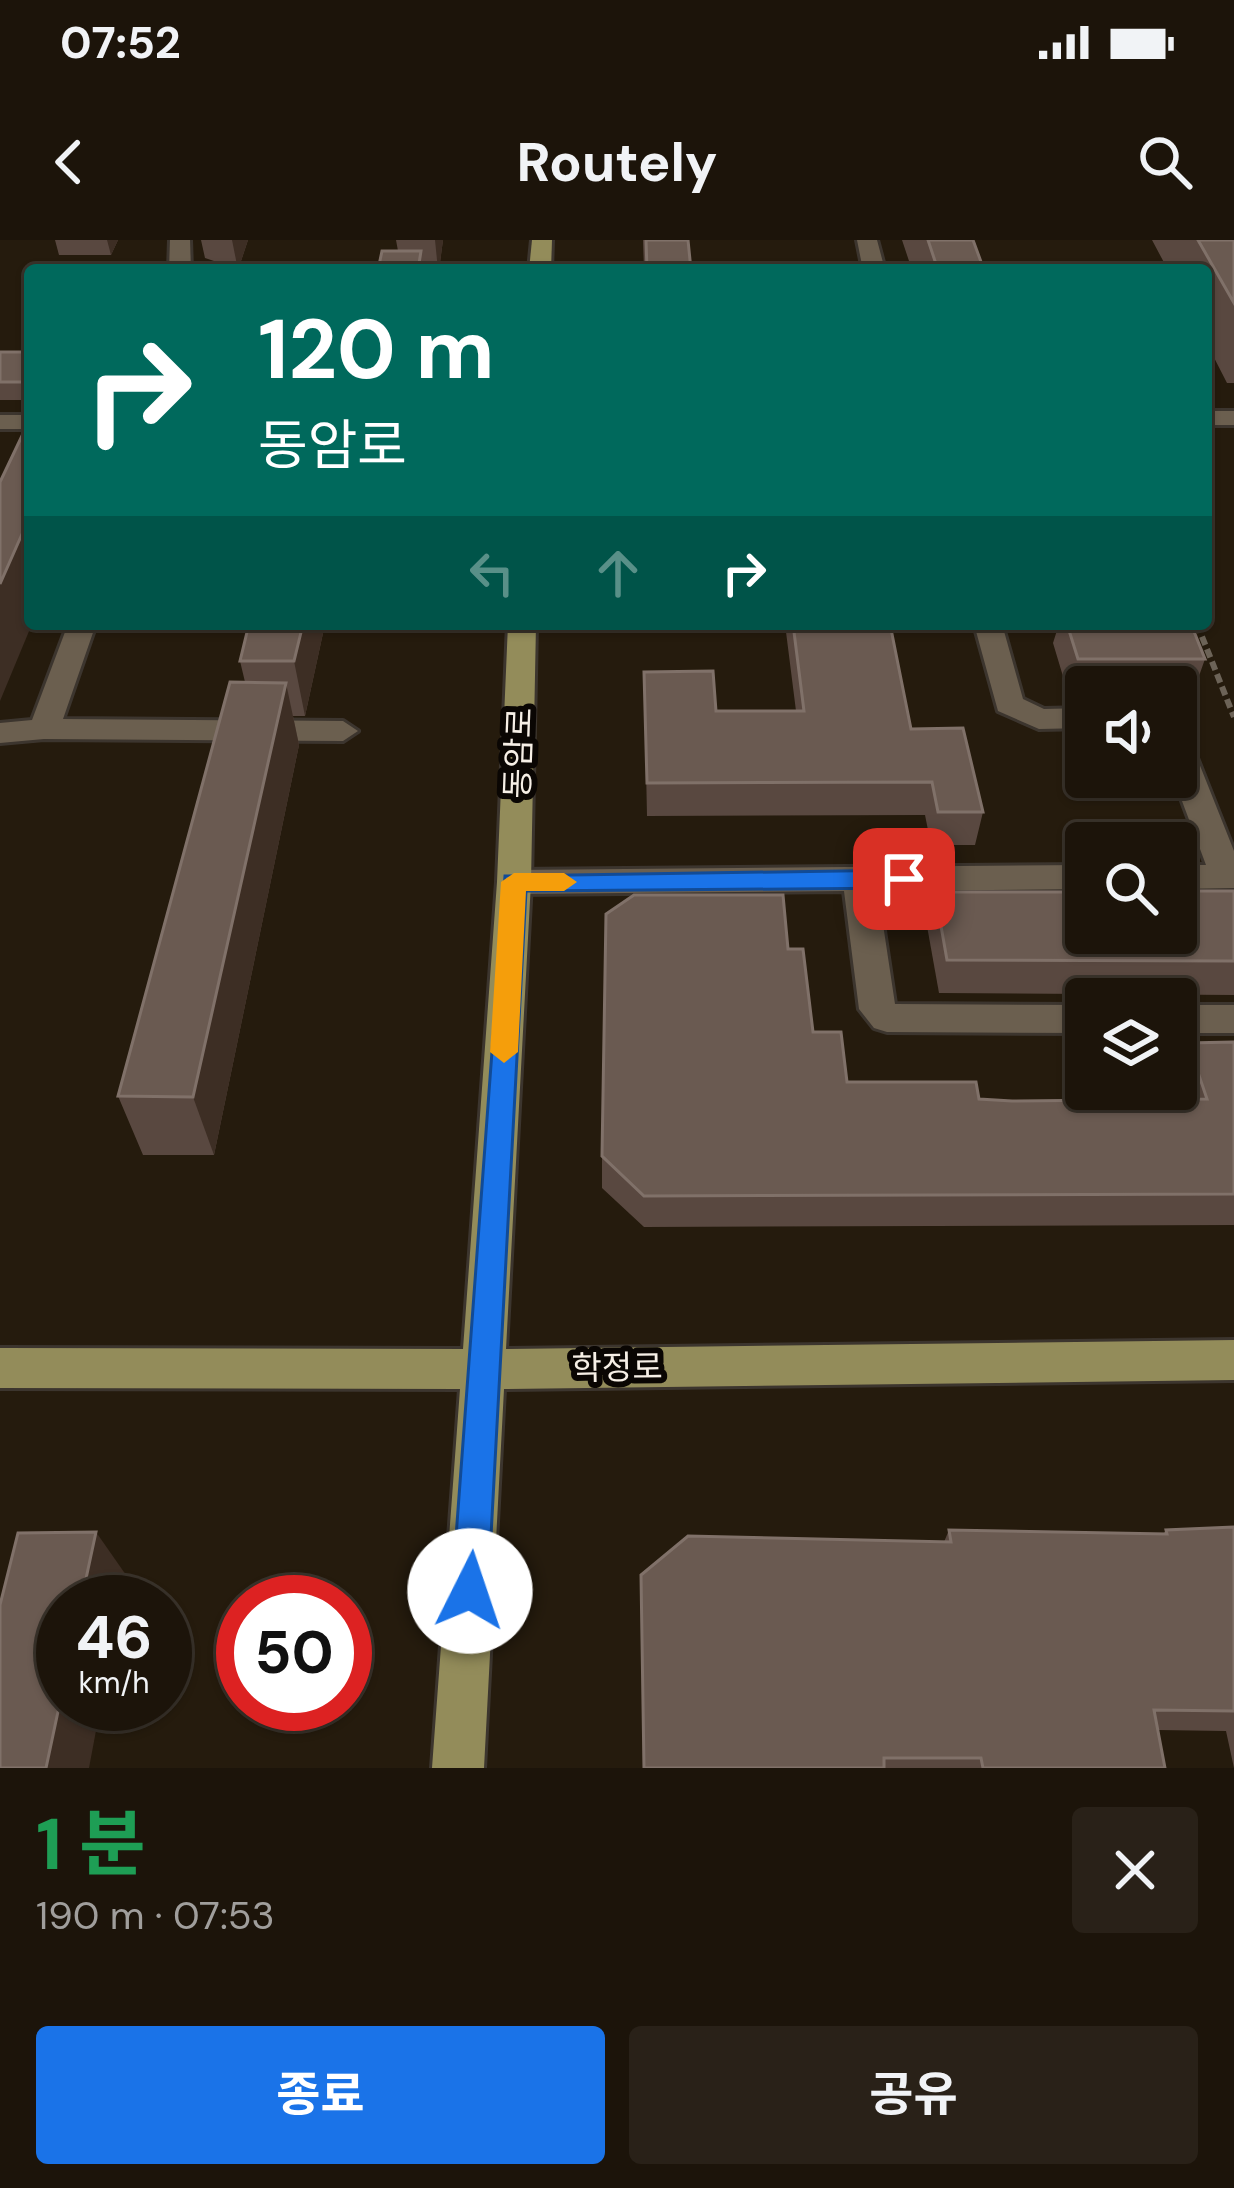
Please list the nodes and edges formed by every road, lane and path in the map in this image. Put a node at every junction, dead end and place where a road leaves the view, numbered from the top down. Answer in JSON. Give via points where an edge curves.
{"nodes":[{"id":1,"x":80,"y":630,"type":"edge"},
{"id":2,"x":522,"y":630,"type":"edge"},
{"id":3,"x":990,"y":630,"type":"edge"},
{"id":4,"x":1199,"y":630,"type":"edge"},
{"id":5,"x":1234,"y":717,"type":"edge"},
{"id":6,"x":1065,"y":718,"type":"edge"},
{"id":7,"x":44,"y":729,"type":"junction"},
{"id":8,"x":343,"y":731,"type":"dead end"},
{"id":9,"x":0,"y":733,"type":"edge"},
{"id":10,"x":1197,"y":795,"type":"edge"},
{"id":11,"x":1230,"y":876,"type":"edge"},
{"id":12,"x":1197,"y":877,"type":"edge"},
{"id":13,"x":1065,"y":878,"type":"edge"},
{"id":14,"x":859,"y":879,"type":"junction"},
{"id":15,"x":514,"y":882,"type":"junction"},
{"id":16,"x":1065,"y":1019,"type":"edge"},
{"id":17,"x":1197,"y":1019,"type":"edge"},
{"id":18,"x":1234,"y":1019,"type":"edge"},
{"id":19,"x":1234,"y":1360,"type":"edge"},
{"id":20,"x":0,"y":1368,"type":"edge"},
{"id":21,"x":484,"y":1369,"type":"junction"},
{"id":22,"x":458,"y":1768,"type":"edge"}],
"edges":[{"from":1,"to":7,"type":"street"},
{"from":2,"to":15,"type":"main road","name":"동암로"},
{"from":3,"to":6,"type":"street","via":[[1009,704],[1039,719]]},
{"from":4,"to":5,"type":"path"},
{"from":7,"to":8,"type":"street"},
{"from":7,"to":9,"type":"street"},
{"from":10,"to":11,"type":"street"},
{"from":11,"to":12,"type":"street"},
{"from":13,"to":14,"type":"street"},
{"from":14,"to":15,"type":"street"},
{"from":14,"to":16,"type":"street","via":[[877,1009],[887,1018]]},
{"from":15,"to":21,"type":"main road","name":"동암로"},
{"from":17,"to":18,"type":"street"},
{"from":19,"to":21,"type":"main road","name":"학정로"},
{"from":20,"to":21,"type":"main road","name":"학정로"},
{"from":21,"to":22,"type":"main road","name":"동암로"}]}
